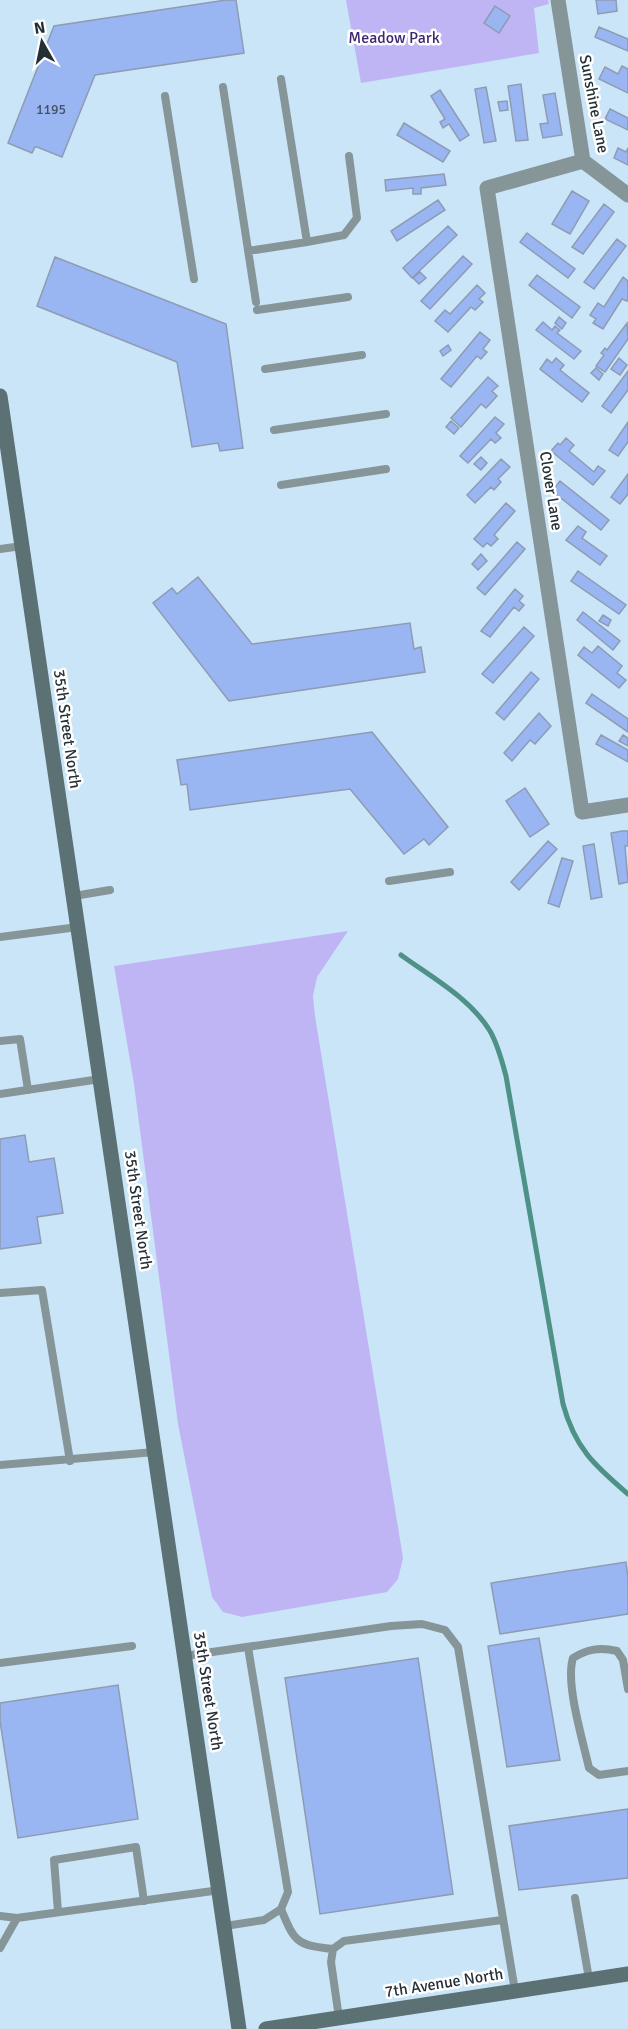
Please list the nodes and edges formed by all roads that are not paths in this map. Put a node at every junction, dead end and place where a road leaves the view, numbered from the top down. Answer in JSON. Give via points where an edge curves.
{"nodes":[{"id":1,"x":558,"y":0,"type":"edge"},
{"id":2,"x":281,"y":79,"type":"dead end"},
{"id":3,"x":223,"y":87,"type":"dead end"},
{"id":4,"x":165,"y":96,"type":"dead end"},
{"id":5,"x":349,"y":156,"type":"dead end"},
{"id":6,"x":583,"y":161,"type":"junction"},
{"id":7,"x":628,"y":195,"type":"edge"},
{"id":8,"x":307,"y":242,"type":"junction"},
{"id":9,"x":248,"y":251,"type":"junction"},
{"id":10,"x":194,"y":279,"type":"dead end"},
{"id":11,"x":348,"y":297,"type":"dead end"},
{"id":12,"x":362,"y":355,"type":"dead end"},
{"id":13,"x":265,"y":369,"type":"dead end"},
{"id":14,"x":0,"y":396,"type":"edge"},
{"id":15,"x":386,"y":414,"type":"dead end"},
{"id":16,"x":2,"y":420,"type":"edge"},
{"id":17,"x":274,"y":430,"type":"dead end"},
{"id":18,"x":386,"y":469,"type":"dead end"},
{"id":19,"x":281,"y":485,"type":"dead end"},
{"id":20,"x":22,"y":546,"type":"junction"},
{"id":21,"x":0,"y":549,"type":"edge"},
{"id":22,"x":628,"y":805,"type":"edge"},
{"id":23,"x":450,"y":872,"type":"dead end"},
{"id":24,"x":388,"y":881,"type":"dead end"},
{"id":25,"x":110,"y":890,"type":"dead end"},
{"id":26,"x":74,"y":896,"type":"junction"},
{"id":27,"x":78,"y":927,"type":"junction"},
{"id":28,"x":0,"y":937,"type":"edge"},
{"id":29,"x":0,"y":1041,"type":"edge"},
{"id":30,"x":100,"y":1079,"type":"junction"},
{"id":31,"x":27,"y":1090,"type":"junction"},
{"id":32,"x":0,"y":1094,"type":"edge"},
{"id":33,"x":0,"y":1293,"type":"edge"},
{"id":34,"x":155,"y":1452,"type":"junction"},
{"id":35,"x":70,"y":1461,"type":"junction"},
{"id":36,"x":0,"y":1465,"type":"edge"},
{"id":37,"x":132,"y":1646,"type":"dead end"},
{"id":38,"x":248,"y":1647,"type":"junction"},
{"id":39,"x":185,"y":1656,"type":"junction"},
{"id":40,"x":0,"y":1663,"type":"edge"},
{"id":41,"x":628,"y":1689,"type":"edge"},
{"id":42,"x":628,"y":1771,"type":"edge"},
{"id":43,"x":220,"y":1890,"type":"junction"},
{"id":44,"x":575,"y":1898,"type":"dead end"},
{"id":45,"x":144,"y":1901,"type":"junction"},
{"id":46,"x":281,"y":1909,"type":"junction"},
{"id":47,"x":58,"y":1912,"type":"junction"},
{"id":48,"x":0,"y":1916,"type":"edge"},
{"id":49,"x":17,"y":1918,"type":"junction"},
{"id":50,"x":502,"y":1920,"type":"junction"},
{"id":51,"x":225,"y":1926,"type":"junction"},
{"id":52,"x":0,"y":1948,"type":"edge"},
{"id":53,"x":333,"y":1949,"type":"junction"},
{"id":54,"x":628,"y":1974,"type":"edge"},
{"id":55,"x":589,"y":1979,"type":"junction"},
{"id":56,"x":514,"y":1991,"type":"junction"},
{"id":57,"x":339,"y":2018,"type":"junction"},
{"id":58,"x":239,"y":2029,"type":"edge"},
{"id":59,"x":266,"y":2029,"type":"edge"}],
"edges":[{"from":1,"to":6,"type":"street","name":"Sunshine Lane"},
{"from":2,"to":8,"type":"lane"},
{"from":3,"to":9,"type":"lane"},
{"from":4,"to":10,"type":"lane"},
{"from":5,"to":8,"type":"lane","via":[[357,218],[344,235]]},
{"from":6,"to":7,"type":"street","name":"Sunshine Lane"},
{"from":6,"to":22,"type":"street","name":"Clover Lane","via":[[487,188],[582,812]]},
{"from":8,"to":9,"type":"lane"},
{"from":9,"to":11,"type":"lane","via":[[256,306]]},
{"from":12,"to":13,"type":"lane"},
{"from":14,"to":16,"type":"street","name":"35th Street North"},
{"from":15,"to":17,"type":"lane"},
{"from":16,"to":20,"type":"street","name":"35th Street North"},
{"from":18,"to":19,"type":"lane"},
{"from":20,"to":21,"type":"lane"},
{"from":20,"to":26,"type":"street","name":"35th Street North"},
{"from":23,"to":24,"type":"lane"},
{"from":25,"to":26,"type":"lane"},
{"from":26,"to":27,"type":"street","name":"35th Street North"},
{"from":27,"to":28,"type":"lane"},
{"from":27,"to":30,"type":"street","name":"35th Street North"},
{"from":29,"to":31,"type":"lane","via":[[20,1039]]},
{"from":30,"to":31,"type":"lane"},
{"from":30,"to":34,"type":"street","name":"35th Street North"},
{"from":31,"to":32,"type":"lane"},
{"from":33,"to":35,"type":"lane","via":[[42,1290]]},
{"from":34,"to":35,"type":"lane"},
{"from":34,"to":39,"type":"street","name":"35th Street North"},
{"from":35,"to":36,"type":"lane"},
{"from":37,"to":40,"type":"lane"},
{"from":38,"to":39,"type":"lane"},
{"from":38,"to":46,"type":"lane","via":[[288,1892]]},
{"from":38,"to":50,"type":"lane","via":[[391,1626],[422,1624],[445,1630],[458,1647]]},
{"from":39,"to":43,"type":"street","name":"35th Street North"},
{"from":41,"to":42,"type":"lane","via":[[623,1660],[617,1651],[602,1648],[573,1658],[569,1669],[589,1768],[598,1775]]},
{"from":43,"to":45,"type":"lane"},
{"from":43,"to":51,"type":"street","name":"35th Street North"},
{"from":44,"to":55,"type":"lane"},
{"from":45,"to":47,"type":"lane"},
{"from":45,"to":47,"type":"lane","via":[[136,1847],[54,1860]]},
{"from":46,"to":51,"type":"lane","via":[[264,1920]]},
{"from":46,"to":53,"type":"lane","via":[[299,1942]]},
{"from":47,"to":49,"type":"lane"},
{"from":48,"to":49,"type":"lane"},
{"from":49,"to":52,"type":"lane"},
{"from":50,"to":53,"type":"lane","via":[[344,1941]]},
{"from":50,"to":56,"type":"lane"},
{"from":51,"to":58,"type":"street","name":"35th Street North"},
{"from":53,"to":57,"type":"lane","via":[[331,1962]]},
{"from":54,"to":55,"type":"street","name":"7th Avenue North"},
{"from":55,"to":56,"type":"street","name":"7th Avenue North"},
{"from":56,"to":57,"type":"street","name":"7th Avenue North"},
{"from":57,"to":59,"type":"street","name":"7th Avenue North"}]}
